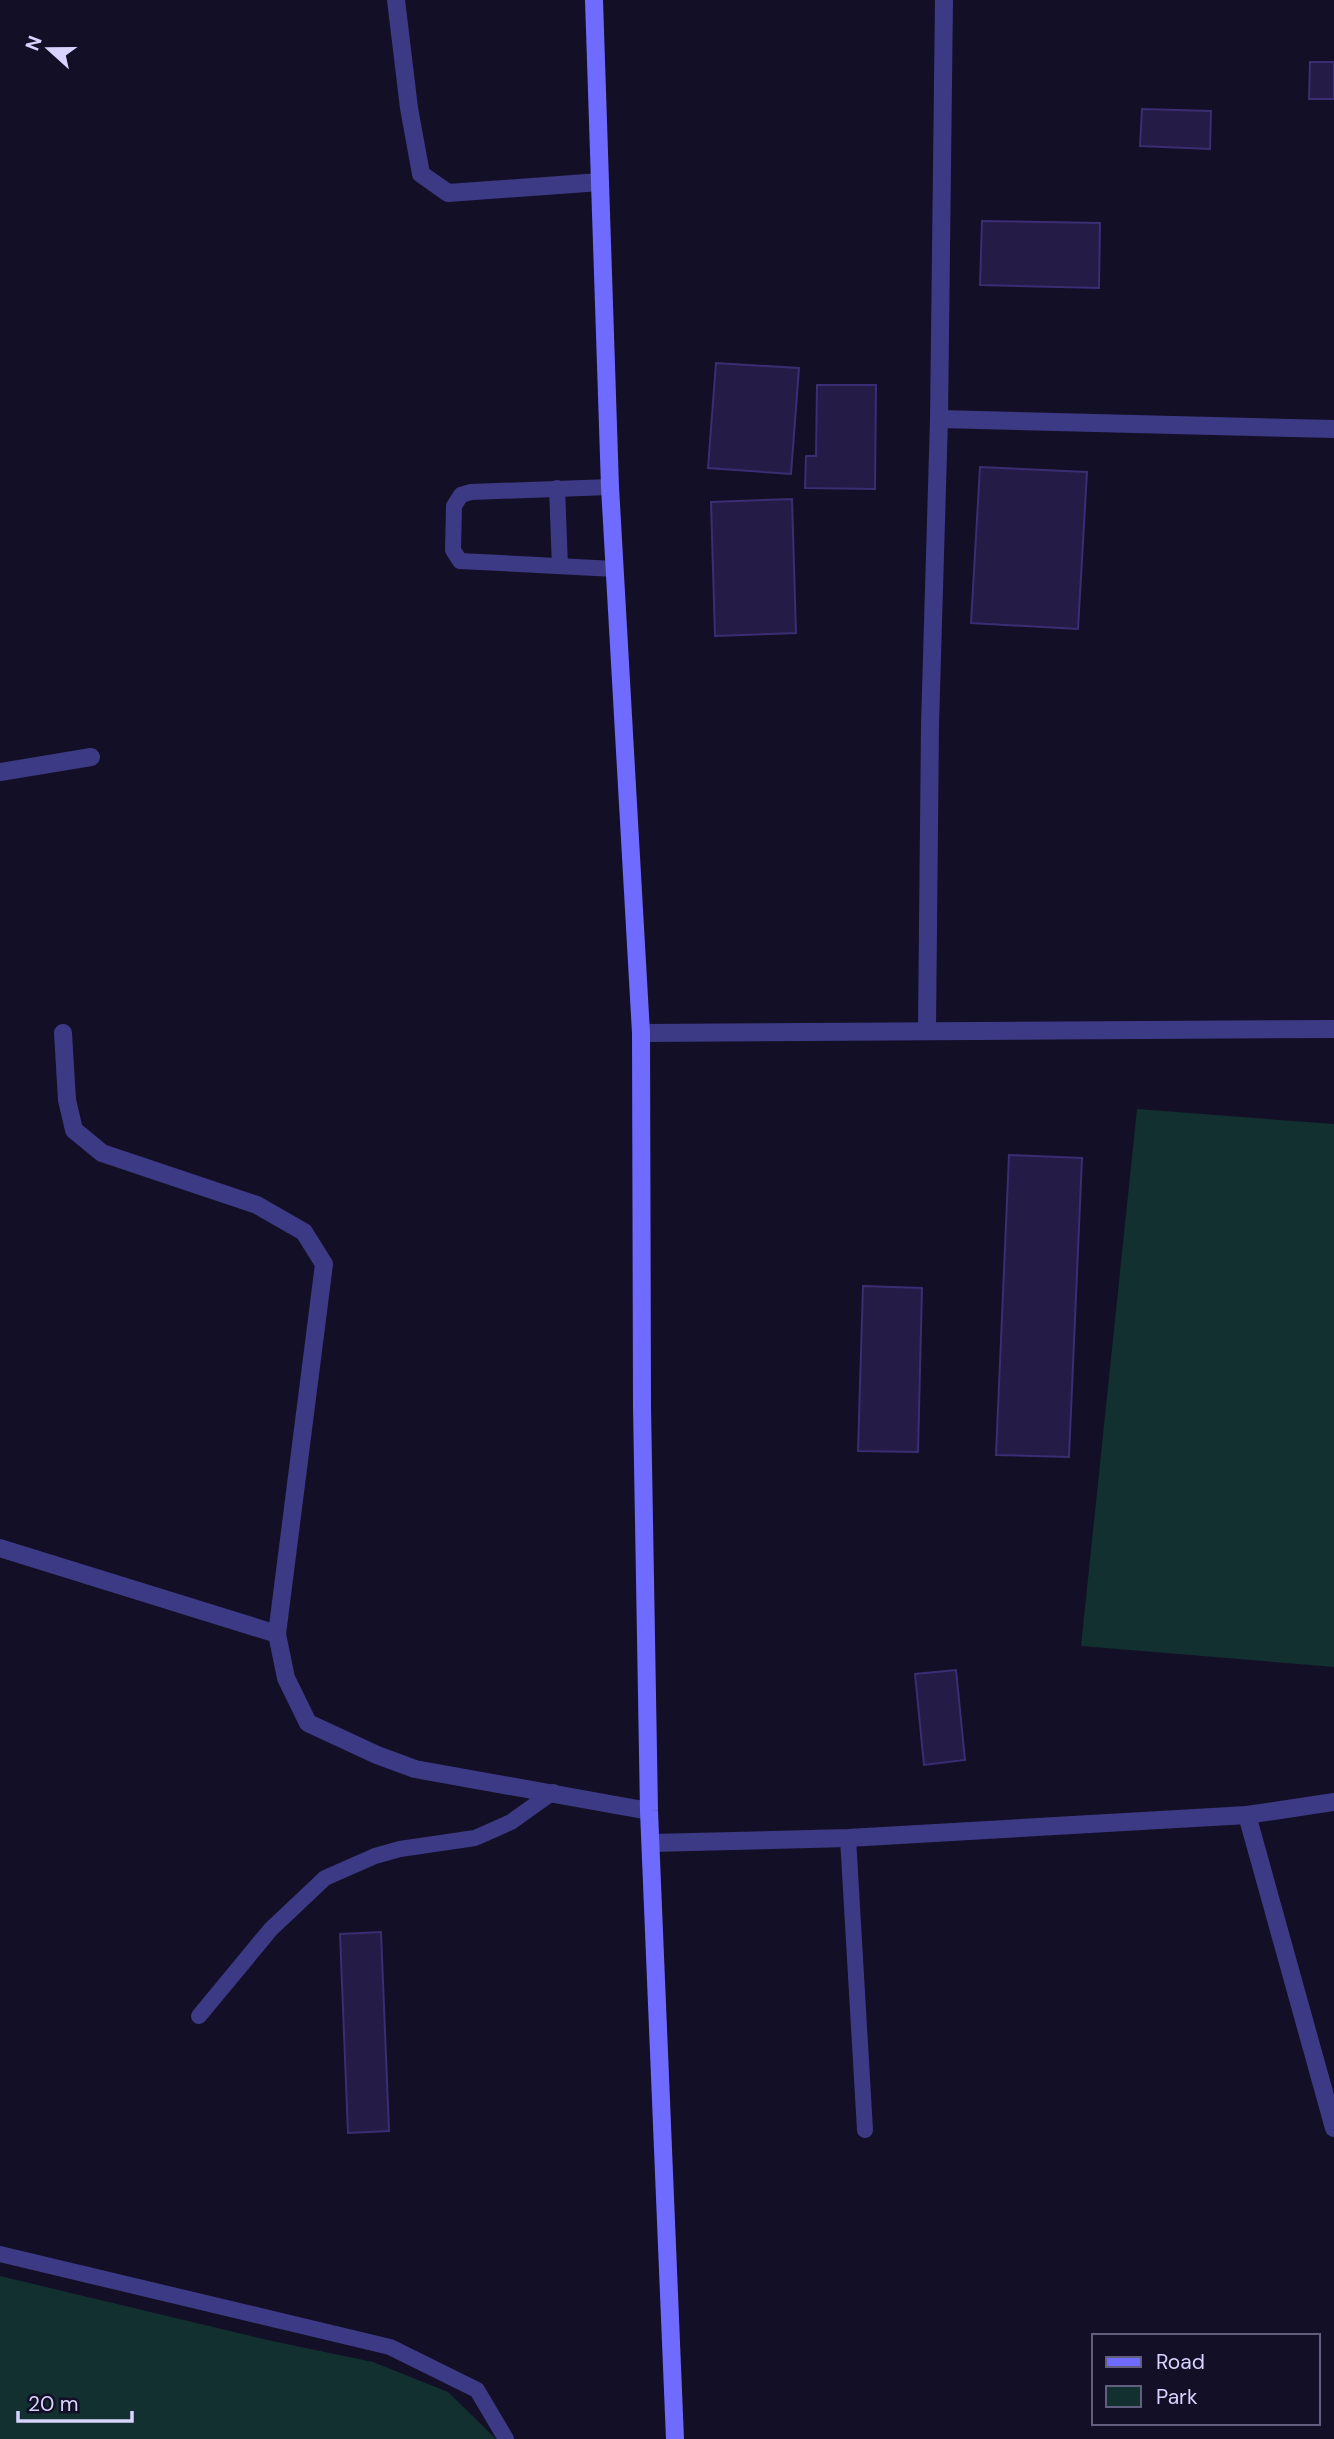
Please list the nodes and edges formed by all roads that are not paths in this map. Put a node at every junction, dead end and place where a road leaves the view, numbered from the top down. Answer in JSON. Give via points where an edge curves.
{"nodes":[{"id":1,"x":396,"y":0,"type":"edge"},
{"id":2,"x":594,"y":0,"type":"edge"},
{"id":3,"x":944,"y":0,"type":"edge"},
{"id":4,"x":600,"y":182,"type":"junction"},
{"id":5,"x":939,"y":419,"type":"junction"},
{"id":6,"x":1334,"y":429,"type":"edge"},
{"id":7,"x":610,"y":487,"type":"junction"},
{"id":8,"x":557,"y":488,"type":"junction"},
{"id":9,"x":560,"y":566,"type":"junction"},
{"id":10,"x":615,"y":569,"type":"junction"},
{"id":11,"x":91,"y":757,"type":"dead end"},
{"id":12,"x":0,"y":772,"type":"edge"},
{"id":13,"x":1334,"y":1029,"type":"edge"},
{"id":14,"x":927,"y":1030,"type":"junction"},
{"id":15,"x":63,"y":1033,"type":"dead end"},
{"id":16,"x":641,"y":1033,"type":"junction"},
{"id":17,"x":0,"y":1548,"type":"edge"},
{"id":18,"x":277,"y":1634,"type":"junction"},
{"id":19,"x":553,"y":1792,"type":"junction"},
{"id":20,"x":1334,"y":1802,"type":"edge"},
{"id":21,"x":649,"y":1811,"type":"junction"},
{"id":22,"x":1247,"y":1815,"type":"junction"},
{"id":23,"x":848,"y":1838,"type":"junction"},
{"id":24,"x":651,"y":1843,"type":"junction"},
{"id":25,"x":199,"y":2016,"type":"dead end"},
{"id":26,"x":1334,"y":2128,"type":"edge"},
{"id":27,"x":864,"y":2130,"type":"dead end"},
{"id":28,"x":0,"y":2254,"type":"edge"},
{"id":29,"x":506,"y":2439,"type":"edge"},
{"id":30,"x":675,"y":2439,"type":"edge"}],
"edges":[{"from":1,"to":4,"type":"street","via":[[421,174],[448,193]]},
{"from":2,"to":4,"type":"street"},
{"from":3,"to":5,"type":"street"},
{"from":4,"to":7,"type":"street"},
{"from":5,"to":6,"type":"street"},
{"from":5,"to":14,"type":"street"},
{"from":7,"to":8,"type":"lane"},
{"from":7,"to":10,"type":"street"},
{"from":8,"to":9,"type":"lane"},
{"from":8,"to":9,"type":"lane","via":[[461,495],[454,506],[453,550],[460,561]]},
{"from":9,"to":10,"type":"lane"},
{"from":10,"to":16,"type":"street"},
{"from":11,"to":12,"type":"street"},
{"from":13,"to":14,"type":"street"},
{"from":14,"to":16,"type":"street"},
{"from":15,"to":18,"type":"street","via":[[67,1100],[74,1130],[102,1153],[257,1205],[304,1233],[324,1264]]},
{"from":16,"to":21,"type":"street"},
{"from":17,"to":18,"type":"street"},
{"from":18,"to":19,"type":"street","via":[[286,1678],[308,1723],[415,1769]]},
{"from":19,"to":21,"type":"street"},
{"from":19,"to":25,"type":"lane","via":[[510,1822],[475,1838],[374,1856],[325,1878],[271,1929]]},
{"from":20,"to":22,"type":"street"},
{"from":21,"to":24,"type":"street"},
{"from":22,"to":23,"type":"street"},
{"from":22,"to":26,"type":"street"},
{"from":23,"to":24,"type":"street"},
{"from":23,"to":27,"type":"lane"},
{"from":24,"to":30,"type":"street"},
{"from":28,"to":29,"type":"lane","via":[[390,2347],[477,2390]]}]}
